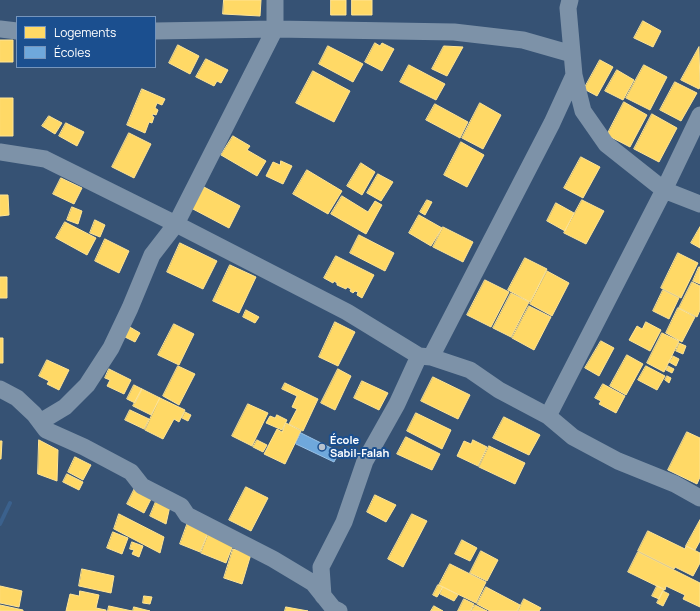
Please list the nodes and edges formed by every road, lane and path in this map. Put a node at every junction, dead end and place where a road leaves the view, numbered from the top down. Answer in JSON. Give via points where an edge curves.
{"nodes":[{"id":1,"x":275,"y":0,"type":"edge"},
{"id":2,"x":570,"y":0,"type":"edge"},
{"id":3,"x":0,"y":29,"type":"edge"},
{"id":4,"x":275,"y":29,"type":"junction"},
{"id":5,"x":16,"y":31,"type":"edge"},
{"id":6,"x":156,"y":31,"type":"edge"},
{"id":7,"x":572,"y":54,"type":"junction"},
{"id":8,"x":574,"y":75,"type":"junction"},
{"id":9,"x":700,"y":115,"type":"edge"},
{"id":10,"x":0,"y":152,"type":"edge"},
{"id":11,"x":664,"y":190,"type":"junction"},
{"id":12,"x":700,"y":204,"type":"edge"},
{"id":13,"x":176,"y":224,"type":"junction"},
{"id":14,"x":425,"y":356,"type":"junction"},
{"id":15,"x":0,"y":389,"type":"edge"},
{"id":16,"x":548,"y":416,"type":"junction"},
{"id":17,"x":40,"y":422,"type":"junction"},
{"id":18,"x":700,"y":498,"type":"edge"},
{"id":19,"x":323,"y":596,"type":"junction"},
{"id":20,"x":339,"y":611,"type":"edge"}],
"edges":[{"from":1,"to":4,"type":"street"},
{"from":2,"to":7,"type":"street","via":[[568,8]]},
{"from":3,"to":5,"type":"street"},
{"from":4,"to":6,"type":"street"},
{"from":4,"to":7,"type":"street","via":[[454,32],[523,40]]},
{"from":4,"to":13,"type":"street"},
{"from":7,"to":8,"type":"street"},
{"from":8,"to":11,"type":"street","via":[[583,111],[606,144]]},
{"from":8,"to":14,"type":"street","via":[[552,123]]},
{"from":9,"to":11,"type":"street"},
{"from":10,"to":13,"type":"street","via":[[45,159]]},
{"from":11,"to":12,"type":"street"},
{"from":11,"to":16,"type":"street"},
{"from":13,"to":14,"type":"street","via":[[347,312]]},
{"from":13,"to":17,"type":"street","via":[[152,255],[111,348],[86,385],[65,407]]},
{"from":14,"to":16,"type":"street","via":[[470,370],[499,390]]},
{"from":14,"to":19,"type":"street","via":[[365,461],[344,522],[321,567]]},
{"from":15,"to":17,"type":"street","via":[[17,398]]},
{"from":16,"to":18,"type":"street","via":[[573,437],[618,461],[675,484]]},
{"from":17,"to":19,"type":"street","via":[[46,430],[131,472],[142,486],[181,506],[187,515],[273,559],[313,583]]},
{"from":19,"to":20,"type":"street"}]}
